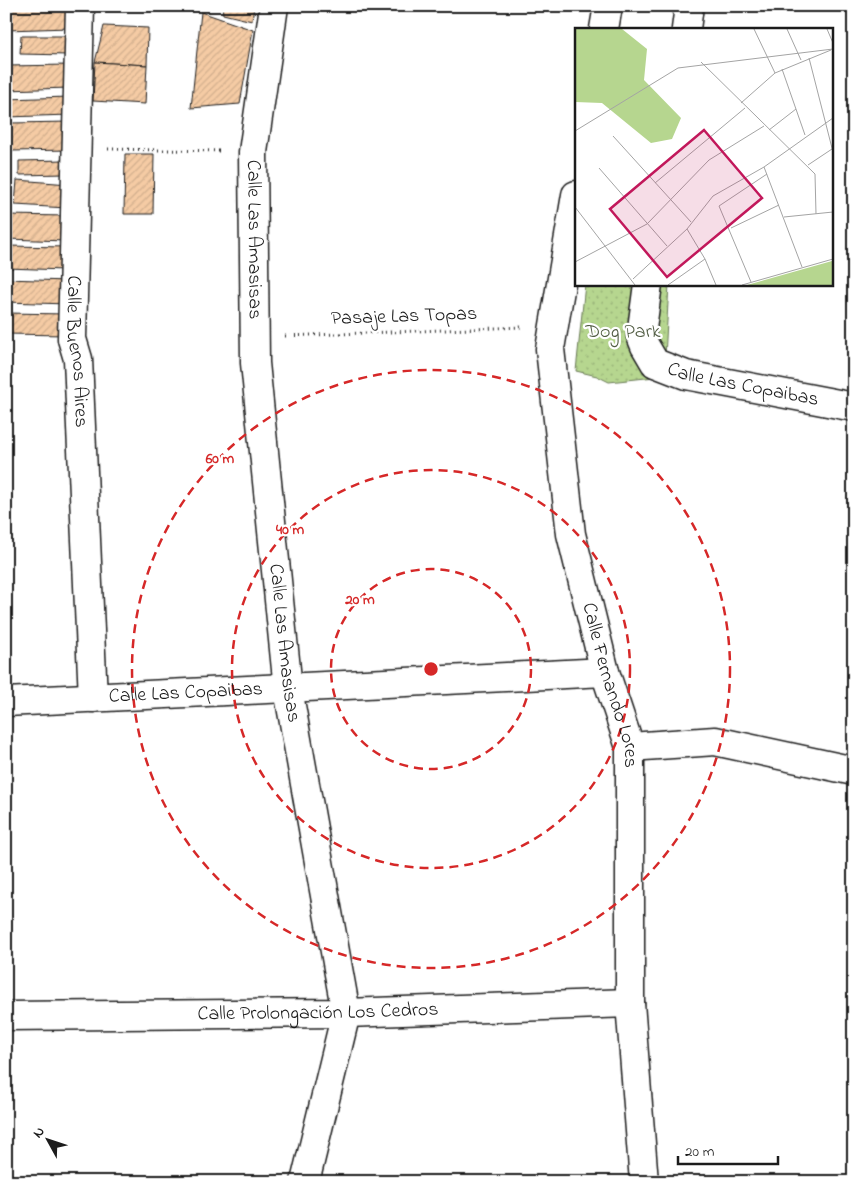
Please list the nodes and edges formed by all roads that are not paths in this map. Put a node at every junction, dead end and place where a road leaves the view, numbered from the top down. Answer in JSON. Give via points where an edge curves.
{"nodes":[{"id":1,"x":80,"y":6,"type":"edge"},
{"id":2,"x":274,"y":6,"type":"edge"},
{"id":3,"x":608,"y":6,"type":"edge"},
{"id":4,"x":689,"y":6,"type":"edge"},
{"id":5,"x":604,"y":28,"type":"edge"},
{"id":6,"x":686,"y":28,"type":"edge"},
{"id":7,"x":575,"y":201,"type":"edge"},
{"id":8,"x":648,"y":285,"type":"edge"},
{"id":9,"x":854,"y":407,"type":"edge"},
{"id":10,"x":605,"y":672,"type":"junction"},
{"id":11,"x":288,"y":689,"type":"junction"},
{"id":12,"x":93,"y":698,"type":"junction"},
{"id":13,"x":6,"y":702,"type":"edge"},
{"id":14,"x":630,"y":747,"type":"junction"},
{"id":15,"x":854,"y":772,"type":"edge"},
{"id":16,"x":630,"y":1003,"type":"junction"},
{"id":17,"x":346,"y":1013,"type":"junction"},
{"id":18,"x":6,"y":1016,"type":"edge"},
{"id":19,"x":305,"y":1182,"type":"edge"},
{"id":20,"x":644,"y":1182,"type":"edge"}],
"edges":[{"from":1,"to":12,"type":"street","name":"Calle Buenos Aires","via":[[72,339],[78,360]]},
{"from":2,"to":11,"type":"street","name":"Calle Las Amasisas","via":[[253,152],[255,363]]},
{"from":3,"to":5,"type":"street"},
{"from":4,"to":6,"type":"street"},
{"from":7,"to":10,"type":"street","name":"Calle Fernando Lores","via":[[550,349],[570,534]]},
{"from":8,"to":9,"type":"street","name":"Calle Las Copaibas","via":[[641,336],[655,363],[686,375]]},
{"from":10,"to":11,"type":"street","name":"Calle Las Copaibas"},
{"from":10,"to":14,"type":"street","name":"Calle Fernando Lores"},
{"from":11,"to":12,"type":"street","name":"Calle Las Copaibas"},
{"from":11,"to":17,"type":"street","name":"Calle Las Amasisas"},
{"from":12,"to":13,"type":"street","name":"Calle Las Copaibas"},
{"from":14,"to":15,"type":"street","via":[[715,741]]},
{"from":14,"to":16,"type":"street","name":"Calle Fernando Lores"},
{"from":16,"to":17,"type":"street","name":"Calle Prolongación Los Cedros"},
{"from":16,"to":20,"type":"street","name":"Calle Fernando Lores"},
{"from":17,"to":18,"type":"street","name":"Calle Prolongación Los Cedros"},
{"from":17,"to":19,"type":"street","name":"Calle Las Amasisas"}]}
